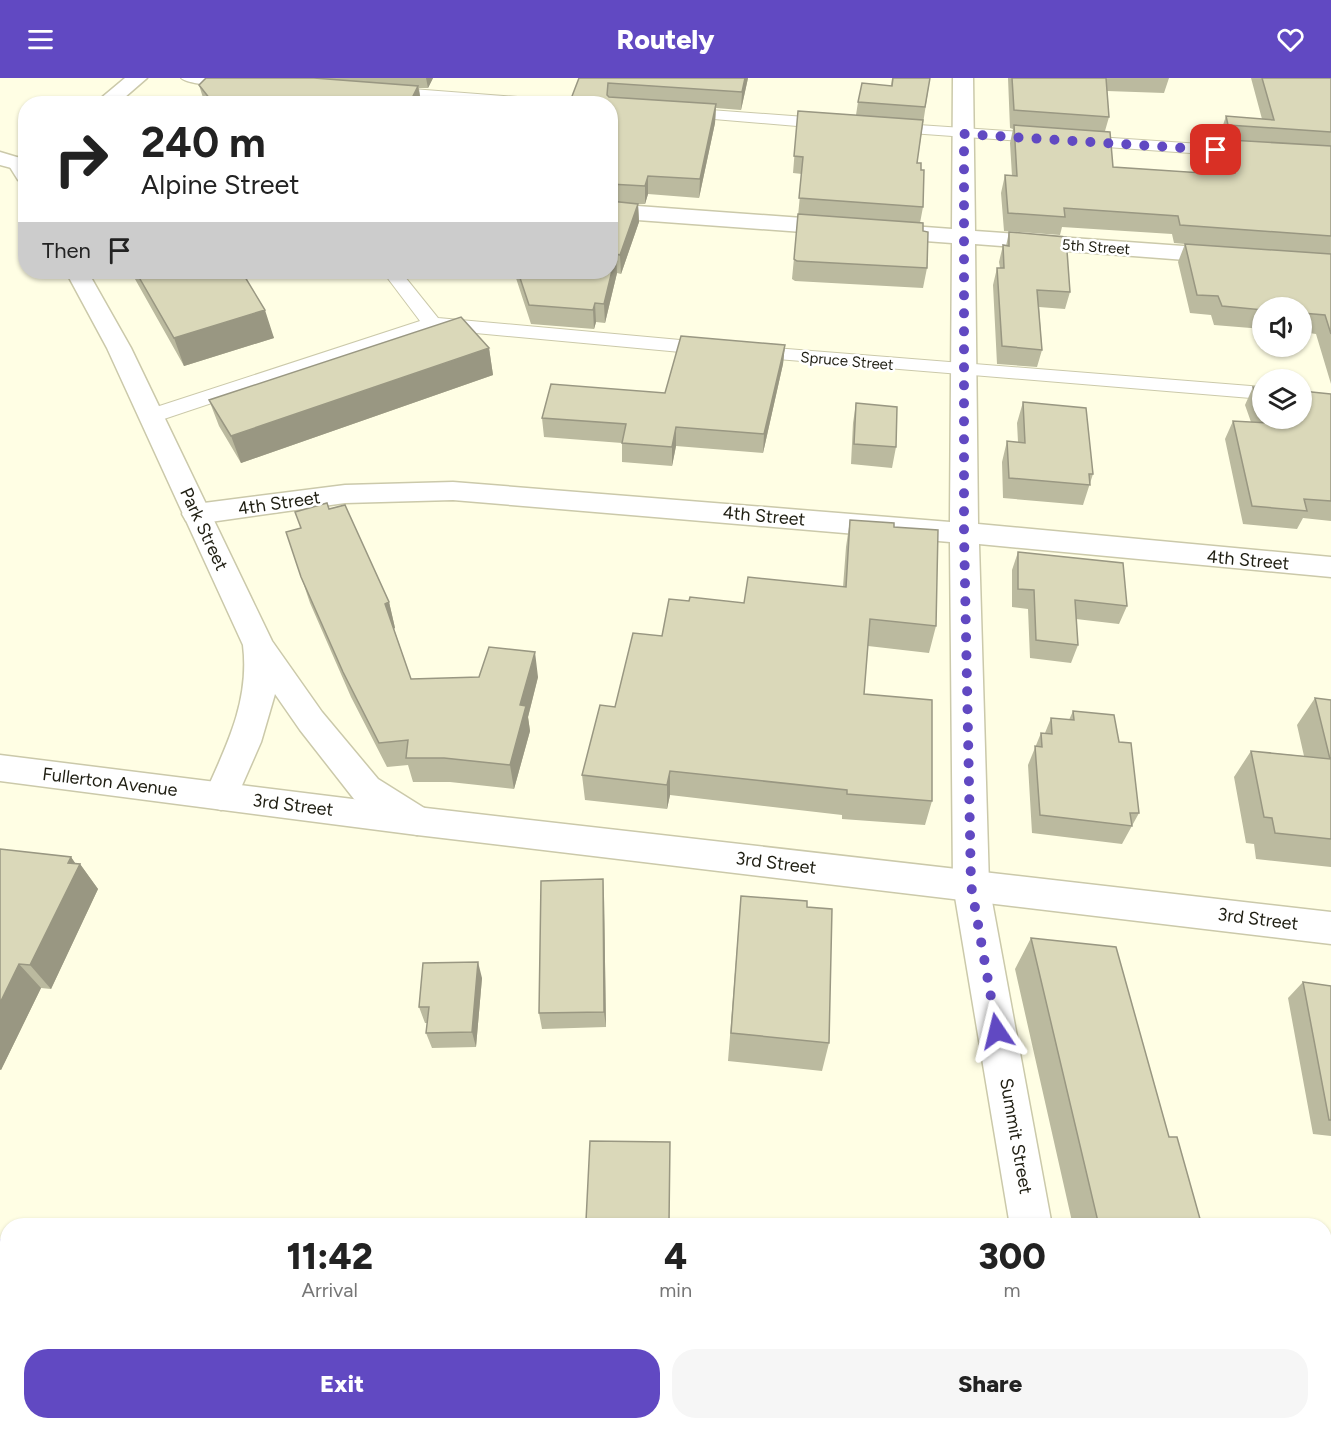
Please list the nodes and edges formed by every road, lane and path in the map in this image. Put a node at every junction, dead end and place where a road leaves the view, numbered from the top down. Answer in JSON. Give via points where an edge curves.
{"nodes":[{"id":1,"x":137,"y":78,"type":"edge"},
{"id":2,"x":188,"y":78,"type":"edge"},
{"id":3,"x":963,"y":78,"type":"edge"},
{"id":4,"x":260,"y":83,"type":"edge"},
{"id":5,"x":366,"y":91,"type":"edge"},
{"id":6,"x":114,"y":96,"type":"edge"},
{"id":7,"x":434,"y":96,"type":"edge"},
{"id":8,"x":669,"y":112,"type":"edge"},
{"id":9,"x":846,"y":125,"type":"edge"},
{"id":10,"x":870,"y":127,"type":"edge"},
{"id":11,"x":964,"y":134,"type":"junction"},
{"id":12,"x":1272,"y":154,"type":"edge"},
{"id":13,"x":618,"y":212,"type":"edge"},
{"id":14,"x":964,"y":237,"type":"junction"},
{"id":15,"x":1248,"y":258,"type":"edge"},
{"id":16,"x":81,"y":279,"type":"edge"},
{"id":17,"x":397,"y":279,"type":"edge"},
{"id":18,"x":432,"y":323,"type":"junction"},
{"id":19,"x":965,"y":370,"type":"junction"},
{"id":20,"x":1252,"y":392,"type":"edge"},
{"id":21,"x":151,"y":416,"type":"junction"},
{"id":22,"x":196,"y":514,"type":"junction"},
{"id":23,"x":964,"y":533,"type":"junction"},
{"id":24,"x":1331,"y":567,"type":"edge"},
{"id":25,"x":258,"y":645,"type":"junction"},
{"id":26,"x":0,"y":768,"type":"edge"},
{"id":27,"x":221,"y":796,"type":"junction"},
{"id":28,"x":417,"y":821,"type":"junction"},
{"id":29,"x":971,"y":885,"type":"junction"},
{"id":30,"x":1331,"y":928,"type":"edge"},
{"id":31,"x":1030,"y":1218,"type":"edge"}],
"edges":[{"from":1,"to":6,"type":"street"},
{"from":2,"to":4,"type":"lane"},
{"from":3,"to":11,"type":"street","name":"Summit Street"},
{"from":5,"to":7,"type":"lane"},
{"from":8,"to":9,"type":"lane"},
{"from":10,"to":11,"type":"lane"},
{"from":11,"to":12,"type":"lane"},
{"from":11,"to":14,"type":"street","name":"Summit Street"},
{"from":13,"to":14,"type":"street","name":"5th Street"},
{"from":14,"to":15,"type":"street","name":"5th Street"},
{"from":14,"to":19,"type":"street","name":"Summit Street"},
{"from":16,"to":21,"type":"street","name":"Park Street"},
{"from":17,"to":18,"type":"lane"},
{"from":18,"to":19,"type":"lane","name":"Spruce Street"},
{"from":18,"to":21,"type":"lane"},
{"from":19,"to":20,"type":"lane","name":"Spruce Street"},
{"from":19,"to":23,"type":"street","name":"Summit Street"},
{"from":21,"to":22,"type":"street","name":"Park Street"},
{"from":22,"to":23,"type":"street","name":"4th Street","via":[[345,494],[453,491]]},
{"from":22,"to":25,"type":"street","name":"Park Street"},
{"from":23,"to":24,"type":"street","name":"4th Street"},
{"from":23,"to":29,"type":"street","name":"Summit Street"},
{"from":25,"to":27,"type":"street","name":"Park Street","via":[[262,672],[258,701]]},
{"from":25,"to":28,"type":"street","via":[[311,721],[366,789]]},
{"from":26,"to":27,"type":"street","name":"Fullerton Avenue"},
{"from":27,"to":28,"type":"street","name":"3rd Street"},
{"from":28,"to":29,"type":"street","name":"3rd Street"},
{"from":29,"to":30,"type":"street","name":"3rd Street"},
{"from":29,"to":31,"type":"street","name":"Summit Street"}]}
